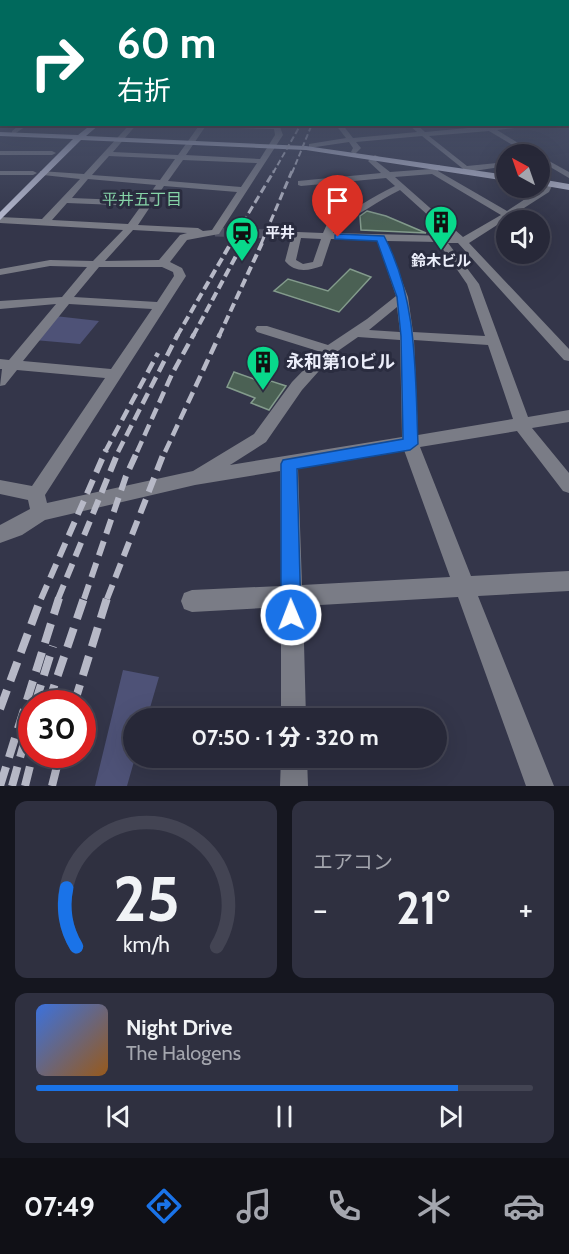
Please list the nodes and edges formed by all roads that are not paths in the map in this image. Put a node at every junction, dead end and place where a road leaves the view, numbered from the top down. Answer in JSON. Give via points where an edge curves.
{"nodes":[{"id":1,"x":46,"y":153,"type":"edge"},
{"id":2,"x":52,"y":153,"type":"joint"},
{"id":3,"x":61,"y":153,"type":"edge"},
{"id":4,"x":185,"y":153,"type":"edge"},
{"id":5,"x":268,"y":153,"type":"edge"},
{"id":6,"x":341,"y":153,"type":"edge"},
{"id":7,"x":359,"y":153,"type":"edge"},
{"id":8,"x":446,"y":153,"type":"edge"},
{"id":9,"x":106,"y":154,"type":"joint"},
{"id":10,"x":182,"y":157,"type":"junction"},
{"id":11,"x":375,"y":157,"type":"junction"},
{"id":12,"x":263,"y":161,"type":"junction"},
{"id":13,"x":550,"y":164,"type":"edge"},
{"id":14,"x":496,"y":165,"type":"edge"},
{"id":15,"x":435,"y":169,"type":"junction"},
{"id":16,"x":467,"y":169,"type":"junction"},
{"id":17,"x":565,"y":170,"type":"edge"},
{"id":18,"x":0,"y":173,"type":"edge"},
{"id":19,"x":33,"y":173,"type":"junction"},
{"id":20,"x":43,"y":173,"type":"junction"},
{"id":21,"x":387,"y":175,"type":"junction"},
{"id":22,"x":496,"y":175,"type":"edge"},
{"id":23,"x":496,"y":176,"type":"edge"},
{"id":24,"x":569,"y":176,"type":"edge"},
{"id":25,"x":85,"y":177,"type":"junction"},
{"id":26,"x":301,"y":183,"type":"dead end"},
{"id":27,"x":163,"y":184,"type":"junction"},
{"id":28,"x":550,"y":184,"type":"edge"},
{"id":29,"x":400,"y":187,"type":"junction"},
{"id":30,"x":569,"y":187,"type":"edge"},
{"id":31,"x":244,"y":190,"type":"junction"},
{"id":32,"x":534,"y":198,"type":"edge"},
{"id":33,"x":64,"y":200,"type":"junction"},
{"id":34,"x":148,"y":204,"type":"junction"},
{"id":35,"x":500,"y":210,"type":"edge"},
{"id":36,"x":516,"y":210,"type":"edge"},
{"id":37,"x":1,"y":214,"type":"edge"},
{"id":38,"x":47,"y":222,"type":"junction"},
{"id":39,"x":496,"y":223,"type":"edge"},
{"id":40,"x":131,"y":227,"type":"junction"},
{"id":41,"x":169,"y":229,"type":"junction"},
{"id":42,"x":215,"y":232,"type":"junction"},
{"id":43,"x":272,"y":234,"type":"tunnel mouth"},
{"id":44,"x":297,"y":235,"type":"junction"},
{"id":45,"x":326,"y":237,"type":"junction"},
{"id":46,"x":381,"y":238,"type":"junction"},
{"id":47,"x":180,"y":240,"type":"junction"},
{"id":48,"x":442,"y":241,"type":"junction"},
{"id":49,"x":462,"y":241,"type":"junction"},
{"id":50,"x":96,"y":263,"type":"junction"},
{"id":51,"x":163,"y":263,"type":"junction"},
{"id":52,"x":0,"y":272,"type":"edge"},
{"id":53,"x":402,"y":297,"type":"junction"},
{"id":54,"x":65,"y":300,"type":"junction"},
{"id":55,"x":0,"y":305,"type":"edge"},
{"id":56,"x":161,"y":306,"type":"junction"},
{"id":57,"x":262,"y":329,"type":"dead end"},
{"id":58,"x":355,"y":333,"type":"junction"},
{"id":59,"x":407,"y":336,"type":"junction"},
{"id":60,"x":494,"y":341,"type":"junction"},
{"id":61,"x":330,"y":350,"type":"junction"},
{"id":62,"x":569,"y":357,"type":"edge"},
{"id":63,"x":7,"y":364,"type":"edge"},
{"id":64,"x":116,"y":374,"type":"junction"},
{"id":65,"x":0,"y":381,"type":"edge"},
{"id":66,"x":569,"y":416,"type":"edge"},
{"id":67,"x":522,"y":424,"type":"junction"},
{"id":68,"x":410,"y":444,"type":"junction"},
{"id":69,"x":289,"y":464,"type":"junction"},
{"id":70,"x":195,"y":478,"type":"junction"},
{"id":71,"x":569,"y":486,"type":"edge"},
{"id":72,"x":0,"y":487,"type":"edge"},
{"id":73,"x":36,"y":494,"type":"junction"},
{"id":74,"x":40,"y":513,"type":"junction"},
{"id":75,"x":0,"y":534,"type":"edge"},
{"id":76,"x":569,"y":581,"type":"edge"},
{"id":77,"x":465,"y":587,"type":"junction"},
{"id":78,"x":291,"y":596,"type":"junction"},
{"id":79,"x":192,"y":601,"type":"dead end"},
{"id":80,"x":294,"y":708,"type":"edge"},
{"id":81,"x":294,"y":768,"type":"edge"},
{"id":82,"x":294,"y":786,"type":"edge"},
{"id":83,"x":540,"y":786,"type":"edge"}],
"edges":[{"from":1,"to":2,"type":"street"},
{"from":2,"to":19,"type":"main road"},
{"from":3,"to":20,"type":"main road"},
{"from":4,"to":10,"type":"street"},
{"from":5,"to":12,"type":"street"},
{"from":6,"to":11,"type":"main road"},
{"from":7,"to":16,"type":"main road"},
{"from":8,"to":16,"type":"street"},
{"from":9,"to":10,"type":"street"},
{"from":9,"to":25,"type":"street"},
{"from":10,"to":12,"type":"street"},
{"from":10,"to":27,"type":"street"},
{"from":11,"to":15,"type":"main road"},
{"from":11,"to":21,"type":"street","via":[[372,161]]},
{"from":12,"to":31,"type":"street"},
{"from":13,"to":17,"type":"street"},
{"from":14,"to":16,"type":"street"},
{"from":15,"to":21,"type":"street"},
{"from":15,"to":23,"type":"main road"},
{"from":15,"to":35,"type":"street"},
{"from":16,"to":22,"type":"main road"},
{"from":17,"to":24,"type":"street"},
{"from":18,"to":19,"type":"street"},
{"from":19,"to":37,"type":"main road"},
{"from":20,"to":25,"type":"street"},
{"from":20,"to":37,"type":"main road"},
{"from":21,"to":26,"type":"street"},
{"from":21,"to":29,"type":"street"},
{"from":25,"to":27,"type":"street"},
{"from":25,"to":33,"type":"street"},
{"from":27,"to":31,"type":"street"},
{"from":27,"to":34,"type":"street"},
{"from":28,"to":30,"type":"main road"},
{"from":29,"to":45,"type":"street","via":[[331,224]]},
{"from":29,"to":49,"type":"street"},
{"from":31,"to":42,"type":"street"},
{"from":32,"to":36,"type":"street"},
{"from":33,"to":34,"type":"street"},
{"from":33,"to":38,"type":"street"},
{"from":34,"to":40,"type":"street"},
{"from":37,"to":38,"type":"street"},
{"from":38,"to":40,"type":"street"},
{"from":39,"to":49,"type":"street"},
{"from":40,"to":41,"type":"street"},
{"from":40,"to":50,"type":"street"},
{"from":41,"to":42,"type":"street"},
{"from":41,"to":47,"type":"street"},
{"from":42,"to":47,"type":"street"},
{"from":43,"to":44,"type":"street"},
{"from":44,"to":45,"type":"street"},
{"from":44,"to":45,"type":"street","via":[[290,261],[301,267],[318,264]]},
{"from":45,"to":46,"type":"street"},
{"from":46,"to":48,"type":"street"},
{"from":46,"to":53,"type":"street"},
{"from":47,"to":51,"type":"street"},
{"from":48,"to":49,"type":"street"},
{"from":48,"to":60,"type":"street","via":[[473,284]]},
{"from":49,"to":62,"type":"street"},
{"from":50,"to":51,"type":"street"},
{"from":50,"to":52,"type":"street","via":[[38,264]]},
{"from":50,"to":54,"type":"street"},
{"from":51,"to":56,"type":"street","via":[[178,270],[180,276]]},
{"from":53,"to":58,"type":"street"},
{"from":53,"to":59,"type":"street"},
{"from":54,"to":55,"type":"street"},
{"from":54,"to":56,"type":"street"},
{"from":54,"to":63,"type":"street"},
{"from":56,"to":64,"type":"street"},
{"from":57,"to":61,"type":"street"},
{"from":58,"to":59,"type":"street"},
{"from":58,"to":61,"type":"street"},
{"from":59,"to":60,"type":"street"},
{"from":59,"to":68,"type":"street"},
{"from":60,"to":67,"type":"street"},
{"from":61,"to":70,"type":"street","via":[[297,386],[260,438]]},
{"from":63,"to":64,"type":"street"},
{"from":63,"to":65,"type":"street"},
{"from":64,"to":73,"type":"street"},
{"from":66,"to":67,"type":"street"},
{"from":67,"to":68,"type":"street"},
{"from":67,"to":71,"type":"street"},
{"from":68,"to":69,"type":"street"},
{"from":68,"to":77,"type":"street"},
{"from":69,"to":70,"type":"street"},
{"from":69,"to":78,"type":"street"},
{"from":70,"to":74,"type":"street"},
{"from":72,"to":73,"type":"street"},
{"from":73,"to":74,"type":"street"},
{"from":74,"to":75,"type":"street"},
{"from":76,"to":77,"type":"street"},
{"from":77,"to":78,"type":"street"},
{"from":77,"to":83,"type":"street"},
{"from":78,"to":79,"type":"street"},
{"from":78,"to":80,"type":"street"},
{"from":81,"to":82,"type":"street"}]}
